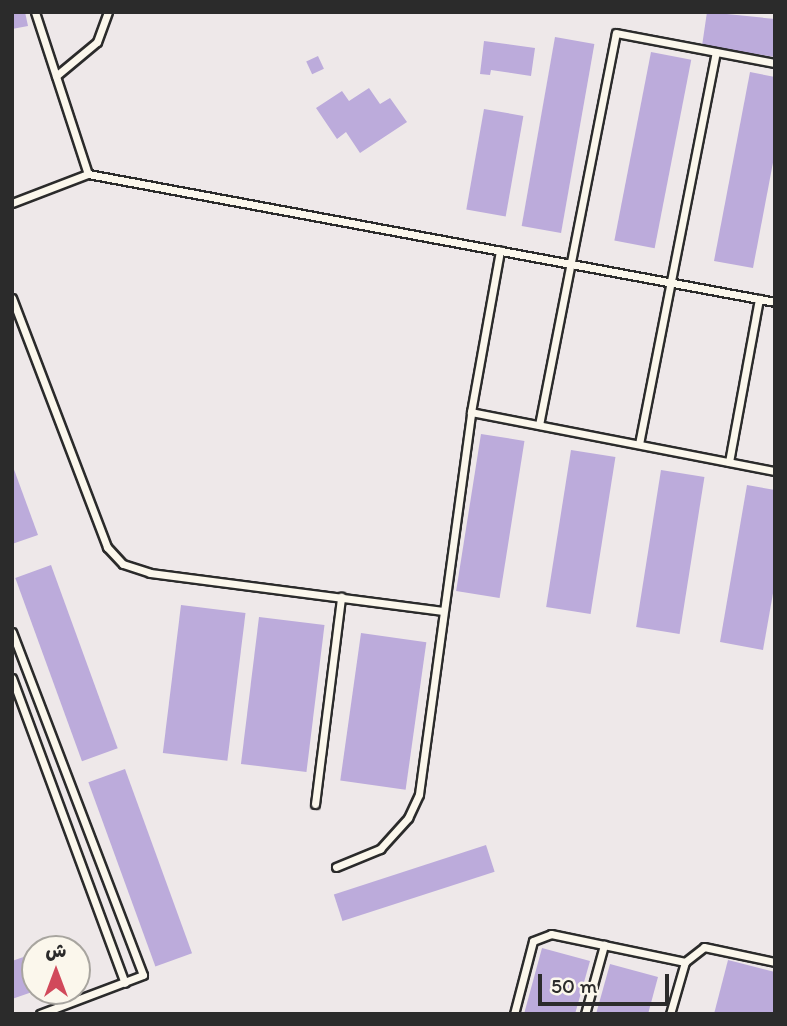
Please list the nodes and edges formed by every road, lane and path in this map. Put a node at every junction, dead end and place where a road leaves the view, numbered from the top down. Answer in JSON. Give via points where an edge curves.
{"nodes":[{"id":1,"x":35,"y":12,"type":"edge"},
{"id":2,"x":108,"y":12,"type":"edge"},
{"id":3,"x":716,"y":52,"type":"junction"},
{"id":4,"x":775,"y":64,"type":"edge"},
{"id":5,"x":56,"y":76,"type":"junction"},
{"id":6,"x":88,"y":174,"type":"junction"},
{"id":7,"x":12,"y":203,"type":"edge"},
{"id":8,"x":500,"y":251,"type":"junction"},
{"id":9,"x":568,"y":263,"type":"junction"},
{"id":10,"x":668,"y":281,"type":"junction"},
{"id":11,"x":12,"y":298,"type":"edge"},
{"id":12,"x":760,"y":299,"type":"junction"},
{"id":13,"x":775,"y":302,"type":"edge"},
{"id":14,"x":471,"y":412,"type":"junction"},
{"id":15,"x":539,"y":425,"type":"junction"},
{"id":16,"x":639,"y":444,"type":"junction"},
{"id":17,"x":729,"y":462,"type":"junction"},
{"id":18,"x":775,"y":471,"type":"edge"},
{"id":19,"x":341,"y":597,"type":"junction"},
{"id":20,"x":442,"y":611,"type":"junction"},
{"id":21,"x":12,"y":632,"type":"edge"},
{"id":22,"x":12,"y":678,"type":"edge"},
{"id":23,"x":315,"y":804,"type":"dead end"},
{"id":24,"x":336,"y":867,"type":"dead end"},
{"id":25,"x":604,"y":945,"type":"junction"},
{"id":26,"x":685,"y":962,"type":"junction"},
{"id":27,"x":775,"y":962,"type":"edge"},
{"id":28,"x":125,"y":983,"type":"junction"},
{"id":29,"x":40,"y":1014,"type":"edge"},
{"id":30,"x":514,"y":1014,"type":"edge"},
{"id":31,"x":585,"y":1014,"type":"edge"},
{"id":32,"x":670,"y":1014,"type":"edge"}],
"edges":[{"from":1,"to":5,"type":"lane"},
{"from":2,"to":5,"type":"lane","via":[[97,42]]},
{"from":3,"to":4,"type":"lane"},
{"from":3,"to":9,"type":"lane","via":[[616,33]]},
{"from":3,"to":10,"type":"lane"},
{"from":5,"to":6,"type":"lane"},
{"from":6,"to":7,"type":"lane"},
{"from":6,"to":8,"type":"lane"},
{"from":8,"to":9,"type":"lane"},
{"from":8,"to":14,"type":"lane"},
{"from":9,"to":10,"type":"lane"},
{"from":9,"to":15,"type":"lane"},
{"from":10,"to":12,"type":"lane"},
{"from":10,"to":16,"type":"lane"},
{"from":11,"to":19,"type":"lane","via":[[107,547],[122,564],[150,573]]},
{"from":12,"to":13,"type":"lane"},
{"from":12,"to":17,"type":"lane"},
{"from":14,"to":15,"type":"lane"},
{"from":14,"to":20,"type":"lane"},
{"from":15,"to":16,"type":"lane"},
{"from":16,"to":17,"type":"lane"},
{"from":17,"to":18,"type":"lane"},
{"from":19,"to":20,"type":"lane"},
{"from":19,"to":23,"type":"lane"},
{"from":20,"to":24,"type":"lane","via":[[419,794],[408,818],[380,849]]},
{"from":21,"to":28,"type":"lane","via":[[143,975]]},
{"from":22,"to":28,"type":"lane"},
{"from":25,"to":26,"type":"lane"},
{"from":25,"to":30,"type":"lane","via":[[551,934],[533,941]]},
{"from":25,"to":31,"type":"lane"},
{"from":26,"to":27,"type":"lane","via":[[704,947]]},
{"from":26,"to":32,"type":"lane"},
{"from":28,"to":29,"type":"lane"}]}
